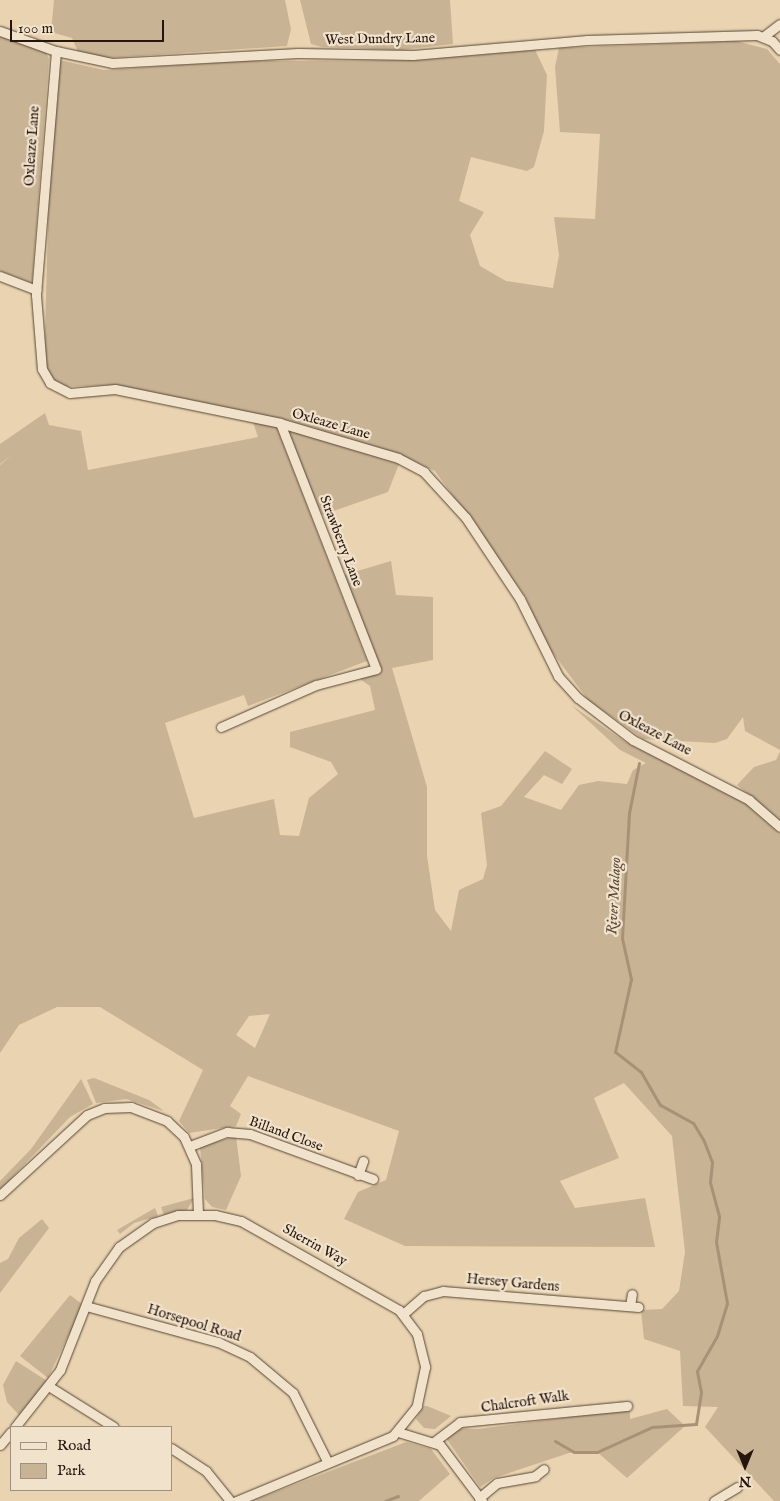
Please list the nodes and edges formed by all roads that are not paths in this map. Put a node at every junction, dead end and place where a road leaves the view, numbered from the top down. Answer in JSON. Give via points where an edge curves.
{"nodes":[{"id":1,"x":780,"y":24,"type":"edge"},
{"id":2,"x":0,"y":31,"type":"edge"},
{"id":3,"x":764,"y":36,"type":"junction"},
{"id":4,"x":780,"y":50,"type":"edge"},
{"id":5,"x":56,"y":52,"type":"junction"},
{"id":6,"x":0,"y":276,"type":"edge"},
{"id":7,"x":36,"y":290,"type":"junction"},
{"id":8,"x":280,"y":423,"type":"junction"},
{"id":9,"x":221,"y":727,"type":"dead end"},
{"id":10,"x":780,"y":827,"type":"edge"},
{"id":11,"x":190,"y":1146,"type":"junction"},
{"id":12,"x":363,"y":1161,"type":"dead end"},
{"id":13,"x":358,"y":1175,"type":"junction"},
{"id":14,"x":373,"y":1178,"type":"dead end"},
{"id":15,"x":0,"y":1195,"type":"edge"},
{"id":16,"x":198,"y":1214,"type":"junction"},
{"id":17,"x":632,"y":1294,"type":"dead end"},
{"id":18,"x":86,"y":1306,"type":"junction"},
{"id":19,"x":403,"y":1314,"type":"junction"},
{"id":20,"x":50,"y":1387,"type":"junction"},
{"id":21,"x":627,"y":1406,"type":"dead end"},
{"id":22,"x":16,"y":1426,"type":"edge"},
{"id":23,"x":112,"y":1426,"type":"edge"},
{"id":24,"x":398,"y":1432,"type":"junction"},
{"id":25,"x":10,"y":1433,"type":"edge"},
{"id":26,"x":435,"y":1441,"type":"junction"},
{"id":27,"x":0,"y":1445,"type":"edge"},
{"id":28,"x":172,"y":1449,"type":"edge"},
{"id":29,"x":328,"y":1463,"type":"junction"},
{"id":30,"x":544,"y":1468,"type":"dead end"},
{"id":31,"x":736,"y":1487,"type":"dead end"},
{"id":32,"x":480,"y":1499,"type":"edge"},
{"id":33,"x":230,"y":1501,"type":"edge"},
{"id":34,"x":236,"y":1501,"type":"edge"},
{"id":35,"x":714,"y":1501,"type":"edge"}],
"edges":[{"from":1,"to":3,"type":"street"},
{"from":2,"to":5,"type":"street","name":"West Dundry Lane"},
{"from":3,"to":4,"type":"street"},
{"from":3,"to":5,"type":"street","name":"West Dundry Lane","via":[[587,40],[413,55],[298,53],[112,64]]},
{"from":5,"to":7,"type":"street","name":"Oxleaze Lane"},
{"from":6,"to":7,"type":"street"},
{"from":7,"to":8,"type":"street","name":"Oxleaze Lane","via":[[42,369],[58,389],[70,393],[115,389]]},
{"from":8,"to":9,"type":"street","name":"Strawberry Lane","via":[[376,669],[316,685]]},
{"from":8,"to":10,"type":"street","name":"Oxleaze Lane","via":[[398,458],[424,472],[466,518],[520,599],[558,676],[578,698],[633,740],[750,800]]},
{"from":11,"to":13,"type":"street","name":"Billand Close","via":[[227,1132],[250,1134]]},
{"from":11,"to":15,"type":"street","via":[[176,1127],[147,1110],[104,1108],[77,1122]]},
{"from":11,"to":16,"type":"street","via":[[196,1164]]},
{"from":12,"to":13,"type":"street"},
{"from":13,"to":14,"type":"street","name":"Billand Close"},
{"from":16,"to":18,"type":"street","name":"Sherrin Way","via":[[153,1224],[119,1247],[102,1268]]},
{"from":16,"to":19,"type":"street","name":"Sherrin Way","via":[[241,1221],[374,1293]]},
{"from":17,"to":19,"type":"street","name":"Hersey Gardens","via":[[634,1307],[442,1291],[424,1296]]},
{"from":18,"to":20,"type":"street","name":"Sherrin Way","via":[[75,1340]]},
{"from":18,"to":29,"type":"street","name":"Horsepool Road","via":[[218,1342],[261,1364],[293,1393]]},
{"from":19,"to":24,"type":"street","name":"Sherrin Way","via":[[421,1344],[424,1378],[417,1406]]},
{"from":20,"to":22,"type":"street","name":"Sherrin Way"},
{"from":20,"to":23,"type":"street"},
{"from":21,"to":26,"type":"street","name":"Chalcroft Walk","via":[[460,1422],[444,1429]]},
{"from":24,"to":26,"type":"street"},
{"from":24,"to":29,"type":"street","name":"Sherrin Way"},
{"from":25,"to":27,"type":"street"},
{"from":26,"to":32,"type":"street"},
{"from":28,"to":33,"type":"street","via":[[206,1471]]},
{"from":29,"to":34,"type":"street","name":"Sherrin Way"},
{"from":30,"to":32,"type":"street","via":[[535,1476],[497,1483]]},
{"from":31,"to":35,"type":"street"}]}
